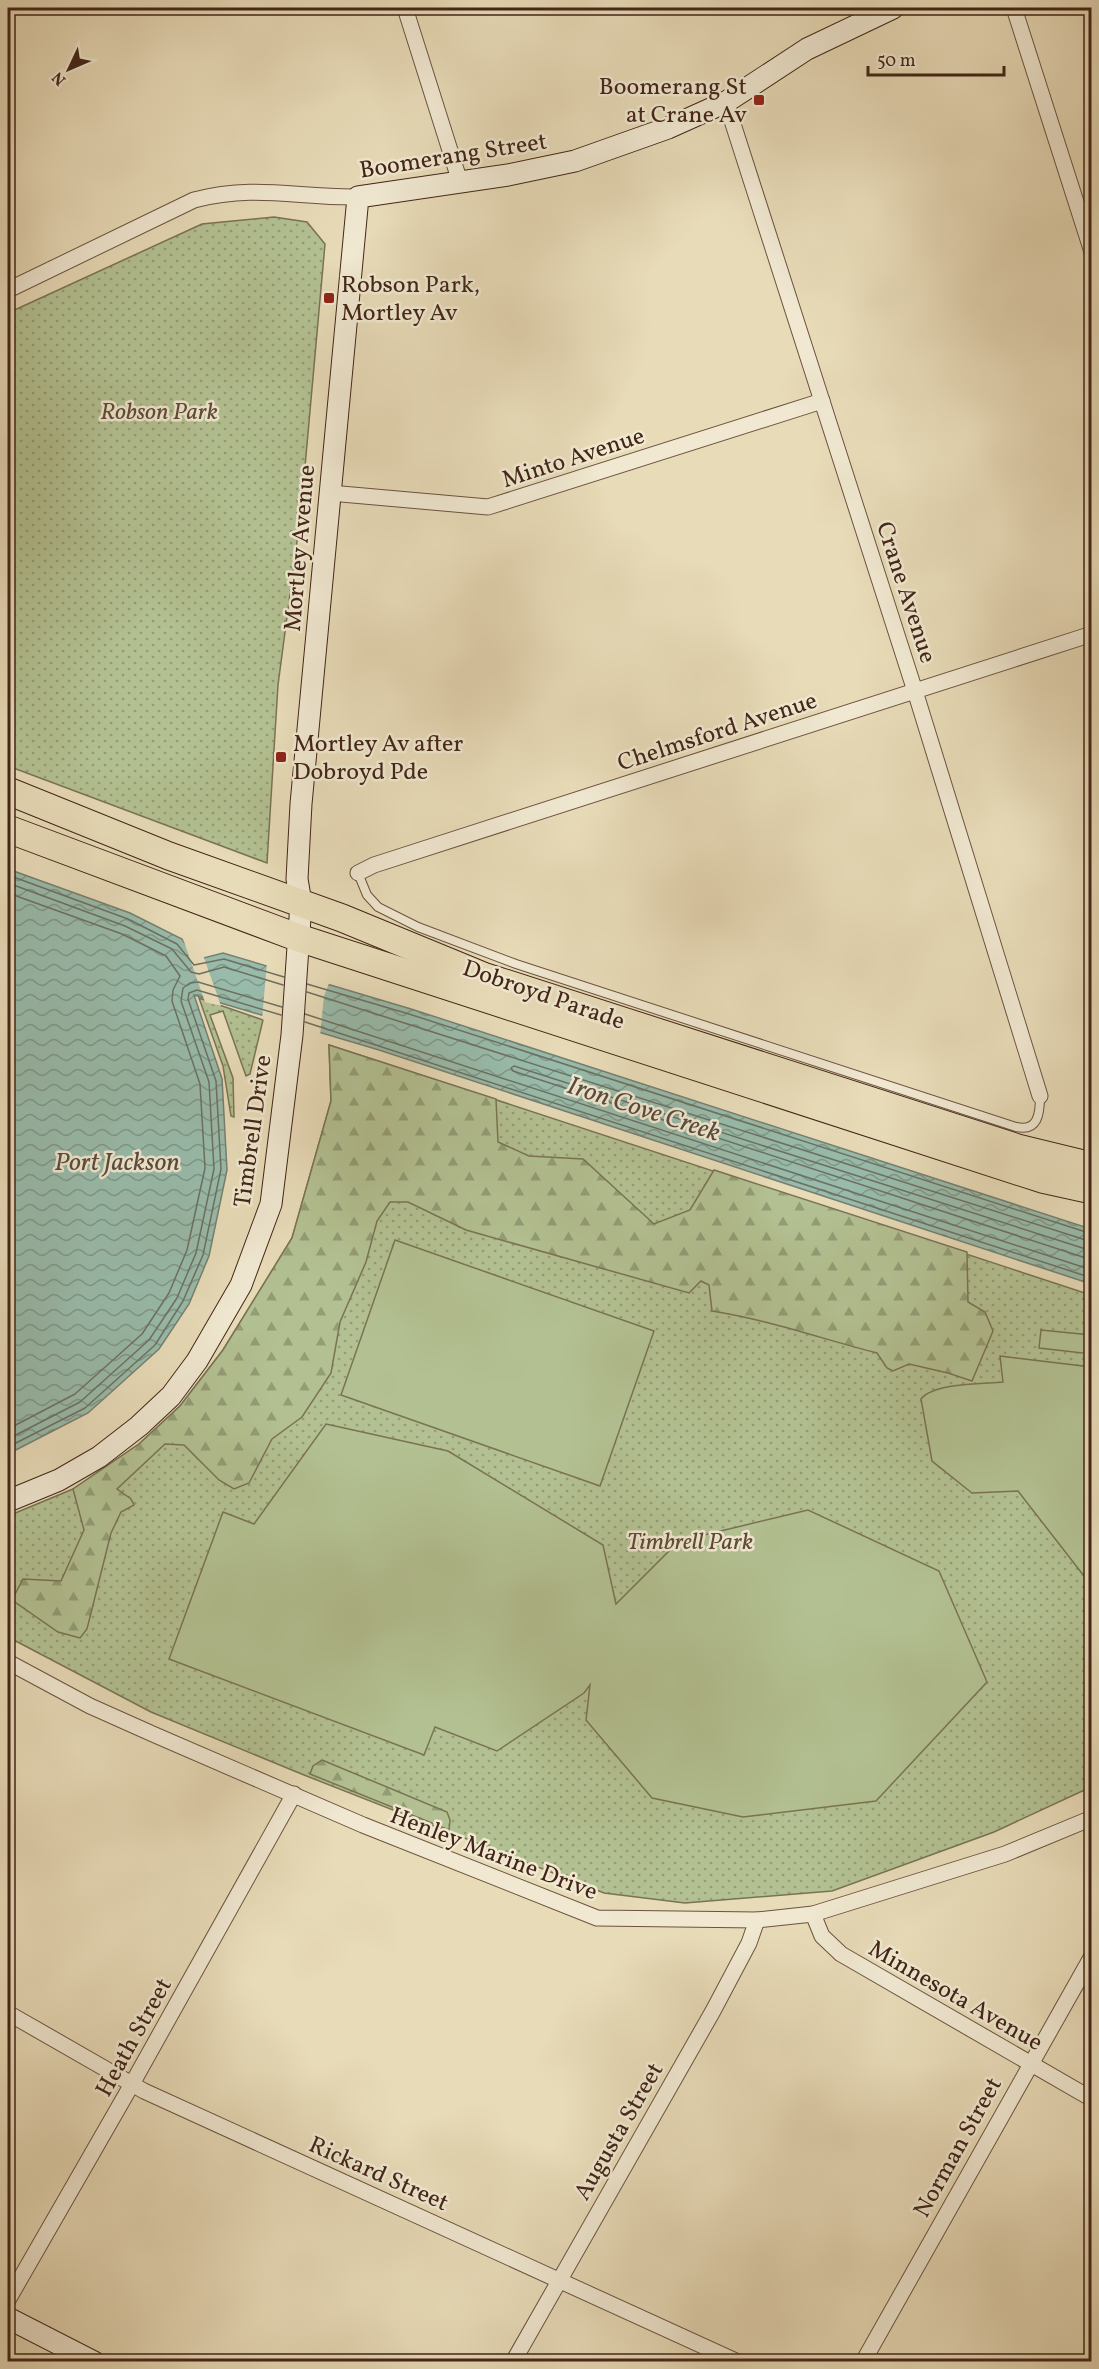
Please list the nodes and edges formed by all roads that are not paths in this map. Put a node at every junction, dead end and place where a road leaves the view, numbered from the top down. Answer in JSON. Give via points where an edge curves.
{"nodes":[{"id":1,"x":405,"y":8,"type":"edge"},
{"id":2,"x":892,"y":8,"type":"edge"},
{"id":3,"x":1014,"y":8,"type":"edge"},
{"id":4,"x":726,"y":102,"type":"junction"},
{"id":5,"x":460,"y":182,"type":"junction"},
{"id":6,"x":358,"y":197,"type":"junction"},
{"id":7,"x":1092,"y":252,"type":"edge"},
{"id":8,"x":8,"y":290,"type":"edge"},
{"id":9,"x":822,"y":401,"type":"junction"},
{"id":10,"x":330,"y":493,"type":"junction"},
{"id":11,"x":1092,"y":634,"type":"edge"},
{"id":12,"x":915,"y":691,"type":"junction"},
{"id":13,"x":8,"y":791,"type":"edge"},
{"id":14,"x":8,"y":829,"type":"edge"},
{"id":15,"x":358,"y":873,"type":"joint"},
{"id":16,"x":301,"y":903,"type":"junction"},
{"id":17,"x":298,"y":951,"type":"junction"},
{"id":18,"x":1040,"y":1096,"type":"joint"},
{"id":19,"x":1092,"y":1166,"type":"edge"},
{"id":20,"x":1092,"y":1190,"type":"edge"},
{"id":21,"x":8,"y":1501,"type":"edge"},
{"id":22,"x":8,"y":1662,"type":"edge"},
{"id":23,"x":294,"y":1794,"type":"junction"},
{"id":24,"x":1092,"y":1818,"type":"edge"},
{"id":25,"x":813,"y":1914,"type":"junction"},
{"id":26,"x":757,"y":1920,"type":"junction"},
{"id":27,"x":1092,"y":1956,"type":"edge"},
{"id":28,"x":8,"y":2013,"type":"edge"},
{"id":29,"x":1030,"y":2064,"type":"junction"},
{"id":30,"x":132,"y":2084,"type":"junction"},
{"id":31,"x":1092,"y":2099,"type":"edge"},
{"id":32,"x":560,"y":2280,"type":"junction"},
{"id":33,"x":8,"y":2300,"type":"edge"},
{"id":34,"x":8,"y":2318,"type":"edge"},
{"id":35,"x":94,"y":2361,"type":"edge"},
{"id":36,"x":513,"y":2361,"type":"edge"},
{"id":37,"x":738,"y":2361,"type":"edge"},
{"id":38,"x":863,"y":2361,"type":"edge"}],
"edges":[{"from":1,"to":5,"type":"street"},
{"from":2,"to":4,"type":"street","name":"Boomerang Street","via":[[807,49]]},
{"from":3,"to":7,"type":"street"},
{"from":4,"to":5,"type":"street","name":"Boomerang Street","via":[[668,128],[575,160]]},
{"from":4,"to":9,"type":"street","name":"Crane Avenue"},
{"from":5,"to":6,"type":"street","name":"Boomerang Street"},
{"from":6,"to":8,"type":"street","name":"Boomerang Street","via":[[256,190],[224,192],[194,200]]},
{"from":6,"to":10,"type":"street","name":"Mortley Avenue"},
{"from":9,"to":10,"type":"street","name":"Minto Avenue","via":[[488,507]]},
{"from":9,"to":12,"type":"street","name":"Crane Avenue"},
{"from":10,"to":16,"type":"street","name":"Mortley Avenue","via":[[299,834],[297,879]]},
{"from":11,"to":12,"type":"street","name":"Chelmsford Avenue"},
{"from":12,"to":15,"type":"street","name":"Chelmsford Avenue"},
{"from":12,"to":18,"type":"street","name":"Crane Avenue"},
{"from":13,"to":16,"type":"highway","name":"Dobroyd Parade","via":[[169,856]]},
{"from":14,"to":17,"type":"highway","name":"Dobroyd Parade"},
{"from":15,"to":18,"type":"lane","name":"Dobroyd Parade","via":[[367,895],[378,907],[418,927],[516,964],[1016,1128],[1032,1126],[1038,1120]]},
{"from":16,"to":17,"type":"street","name":"Timbrell Drive"},
{"from":16,"to":19,"type":"highway","name":"Dobroyd Parade","via":[[483,976],[1007,1144]]},
{"from":17,"to":20,"type":"highway","name":"Dobroyd Parade","via":[[1042,1179]]},
{"from":17,"to":21,"type":"street","name":"Timbrell Drive","via":[[271,1204],[242,1285],[220,1325],[171,1396],[139,1426],[99,1457],[59,1480]]},
{"from":22,"to":23,"type":"street","name":"Henley Marine Drive","via":[[90,1706]]},
{"from":23,"to":26,"type":"street","name":"Henley Marine Drive","via":[[597,1918]]},
{"from":23,"to":30,"type":"street","name":"Heath Street"},
{"from":24,"to":25,"type":"street","name":"Henley Marine Drive","via":[[1005,1854]]},
{"from":25,"to":26,"type":"street","name":"Henley Marine Drive"},
{"from":25,"to":29,"type":"street","name":"Minnesota Avenue","via":[[828,1945],[841,1954]]},
{"from":26,"to":32,"type":"street","name":"Augusta Street","via":[[749,1943],[712,2011]]},
{"from":27,"to":29,"type":"street","name":"Norman Street"},
{"from":28,"to":30,"type":"street","name":"Rickard Street"},
{"from":29,"to":31,"type":"street","name":"Minnesota Avenue"},
{"from":29,"to":38,"type":"street","name":"Norman Street"},
{"from":30,"to":32,"type":"street","name":"Rickard Street"},
{"from":30,"to":33,"type":"street","name":"Heath Street"},
{"from":32,"to":36,"type":"street","name":"Augusta Street"},
{"from":32,"to":37,"type":"street","name":"Rickard Street"},
{"from":34,"to":35,"type":"street"}]}
